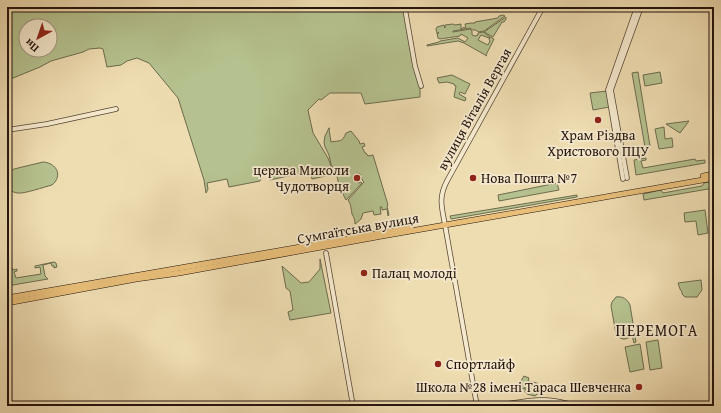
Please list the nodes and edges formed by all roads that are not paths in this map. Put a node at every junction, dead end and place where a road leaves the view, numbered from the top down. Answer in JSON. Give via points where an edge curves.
{"nodes":[{"id":1,"x":417,"y":7,"type":"edge"},
{"id":2,"x":543,"y":7,"type":"edge"},
{"id":3,"x":637,"y":7,"type":"edge"},
{"id":4,"x":641,"y":7,"type":"edge"},
{"id":5,"x":421,"y":86,"type":"dead end"},
{"id":6,"x":116,"y":109,"type":"dead end"},
{"id":7,"x":7,"y":130,"type":"edge"},
{"id":8,"x":714,"y":174,"type":"edge"},
{"id":9,"x":714,"y":178,"type":"edge"},
{"id":10,"x":445,"y":224,"type":"junction"},
{"id":11,"x":326,"y":253,"type":"dead end"},
{"id":12,"x":148,"y":275,"type":"junction"},
{"id":13,"x":7,"y":298,"type":"edge"},
{"id":14,"x":7,"y":303,"type":"edge"},
{"id":15,"x":353,"y":406,"type":"edge"},
{"id":16,"x":477,"y":406,"type":"edge"},
{"id":17,"x":495,"y":406,"type":"edge"},
{"id":18,"x":574,"y":406,"type":"edge"}],
"edges":[{"from":1,"to":5,"type":"street","via":[[406,9],[415,66]]},
{"from":2,"to":10,"type":"street","name":"вулиця Віталія Вергая","via":[[444,186],[441,196]]},
{"from":3,"to":4,"type":"street","via":[[608,90],[625,178],[612,90]]},
{"from":6,"to":7,"type":"street"},
{"from":8,"to":10,"type":"main road","name":"Сумгаїтська вулиця"},
{"from":9,"to":10,"type":"main road","name":"Сумгаїтська вулиця"},
{"from":10,"to":12,"type":"main road","name":"Сумгаїтська вулиця","via":[[179,273]]},
{"from":10,"to":16,"type":"street","name":"вулиця Віталія Вергая"},
{"from":11,"to":15,"type":"street"},
{"from":12,"to":13,"type":"main road","name":"Сумгаїтська вулиця"},
{"from":12,"to":14,"type":"main road","name":"Сумгаїтська вулиця"},
{"from":17,"to":18,"type":"street","via":[[522,401],[555,400]]}]}
